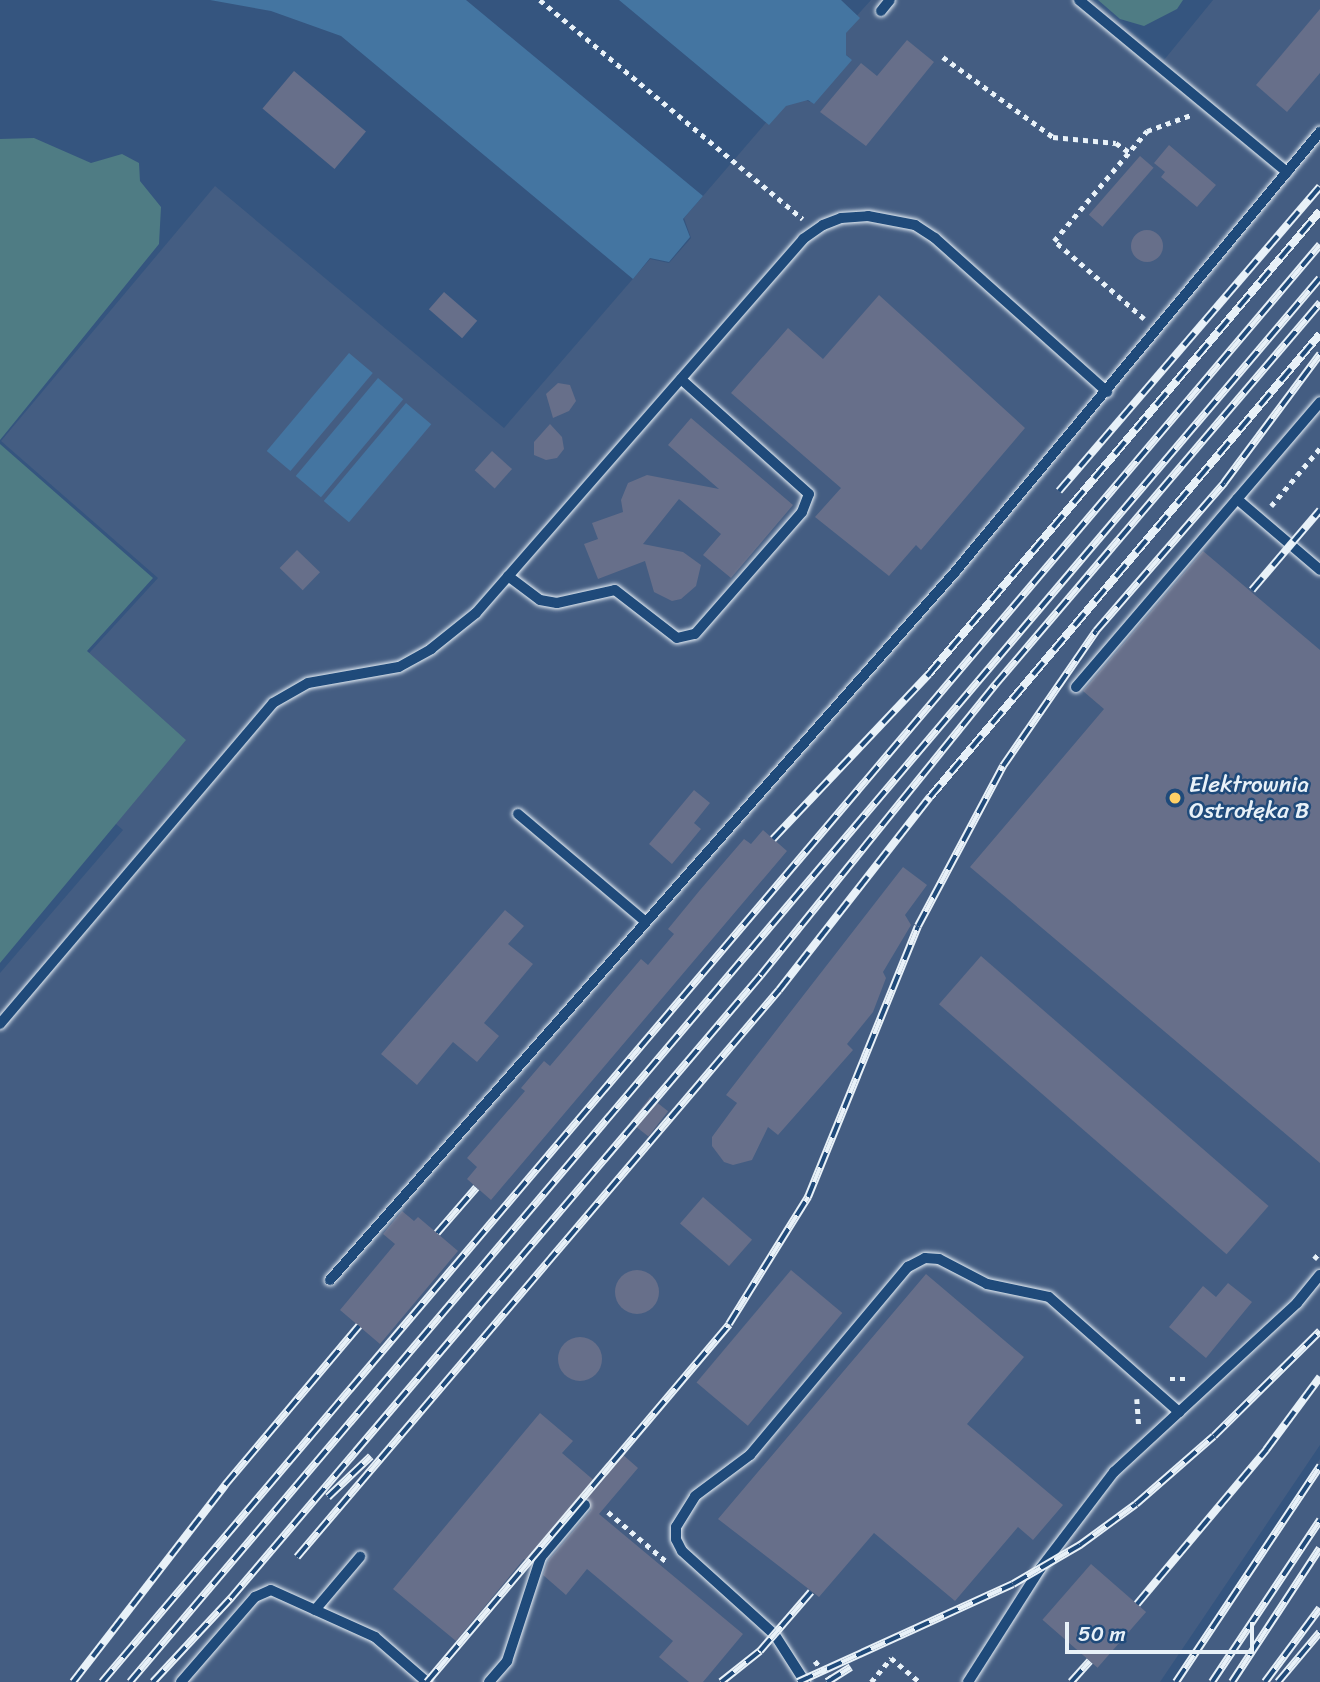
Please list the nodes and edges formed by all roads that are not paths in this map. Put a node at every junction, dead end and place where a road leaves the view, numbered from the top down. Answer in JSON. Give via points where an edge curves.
{"nodes":[{"id":1,"x":890,"y":0,"type":"edge"},
{"id":2,"x":1079,"y":0,"type":"edge"},
{"id":3,"x":881,"y":11,"type":"dead end"},
{"id":4,"x":1320,"y":132,"type":"edge"},
{"id":5,"x":1287,"y":172,"type":"junction"},
{"id":6,"x":681,"y":379,"type":"junction"},
{"id":7,"x":1107,"y":392,"type":"junction"},
{"id":8,"x":1320,"y":402,"type":"edge"},
{"id":9,"x":1237,"y":499,"type":"junction"},
{"id":10,"x":1320,"y":570,"type":"edge"},
{"id":11,"x":508,"y":576,"type":"junction"},
{"id":12,"x":1076,"y":687,"type":"dead end"},
{"id":13,"x":517,"y":814,"type":"dead end"},
{"id":14,"x":646,"y":922,"type":"junction"},
{"id":15,"x":0,"y":1024,"type":"edge"},
{"id":16,"x":1320,"y":1275,"type":"edge"},
{"id":17,"x":330,"y":1280,"type":"dead end"},
{"id":18,"x":1179,"y":1412,"type":"junction"},
{"id":19,"x":585,"y":1505,"type":"dead end"},
{"id":20,"x":360,"y":1557,"type":"dead end"},
{"id":21,"x":315,"y":1610,"type":"junction"},
{"id":22,"x":181,"y":1682,"type":"edge"},
{"id":23,"x":427,"y":1682,"type":"edge"},
{"id":24,"x":489,"y":1682,"type":"edge"},
{"id":25,"x":806,"y":1682,"type":"edge"},
{"id":26,"x":968,"y":1682,"type":"edge"}],
"edges":[{"from":1,"to":3,"type":"lane"},
{"from":2,"to":5,"type":"lane"},
{"from":4,"to":5,"type":"lane"},
{"from":5,"to":7,"type":"lane"},
{"from":6,"to":7,"type":"lane","via":[[816,229],[841,218],[868,216],[915,225],[935,238]]},
{"from":6,"to":11,"type":"lane"},
{"from":6,"to":11,"type":"lane","via":[[809,494],[802,512],[695,634],[681,641],[615,590],[557,603],[540,600]]},
{"from":7,"to":14,"type":"lane"},
{"from":8,"to":9,"type":"lane"},
{"from":9,"to":10,"type":"lane"},
{"from":9,"to":12,"type":"lane"},
{"from":11,"to":15,"type":"lane","via":[[468,619],[399,667],[308,684],[273,703]]},
{"from":13,"to":14,"type":"lane"},
{"from":14,"to":17,"type":"lane"},
{"from":16,"to":18,"type":"lane","via":[[1297,1303]]},
{"from":18,"to":25,"type":"lane","via":[[1049,1297],[987,1284],[939,1259],[925,1258],[908,1267],[750,1455],[695,1496],[676,1527],[682,1550],[775,1635]]},
{"from":18,"to":26,"type":"lane","via":[[1085,1505]]},
{"from":19,"to":24,"type":"lane","via":[[541,1557],[507,1661]]},
{"from":20,"to":21,"type":"lane"},
{"from":21,"to":22,"type":"lane","via":[[278,1590],[263,1591]]},
{"from":21,"to":23,"type":"lane","via":[[375,1637]]}]}
